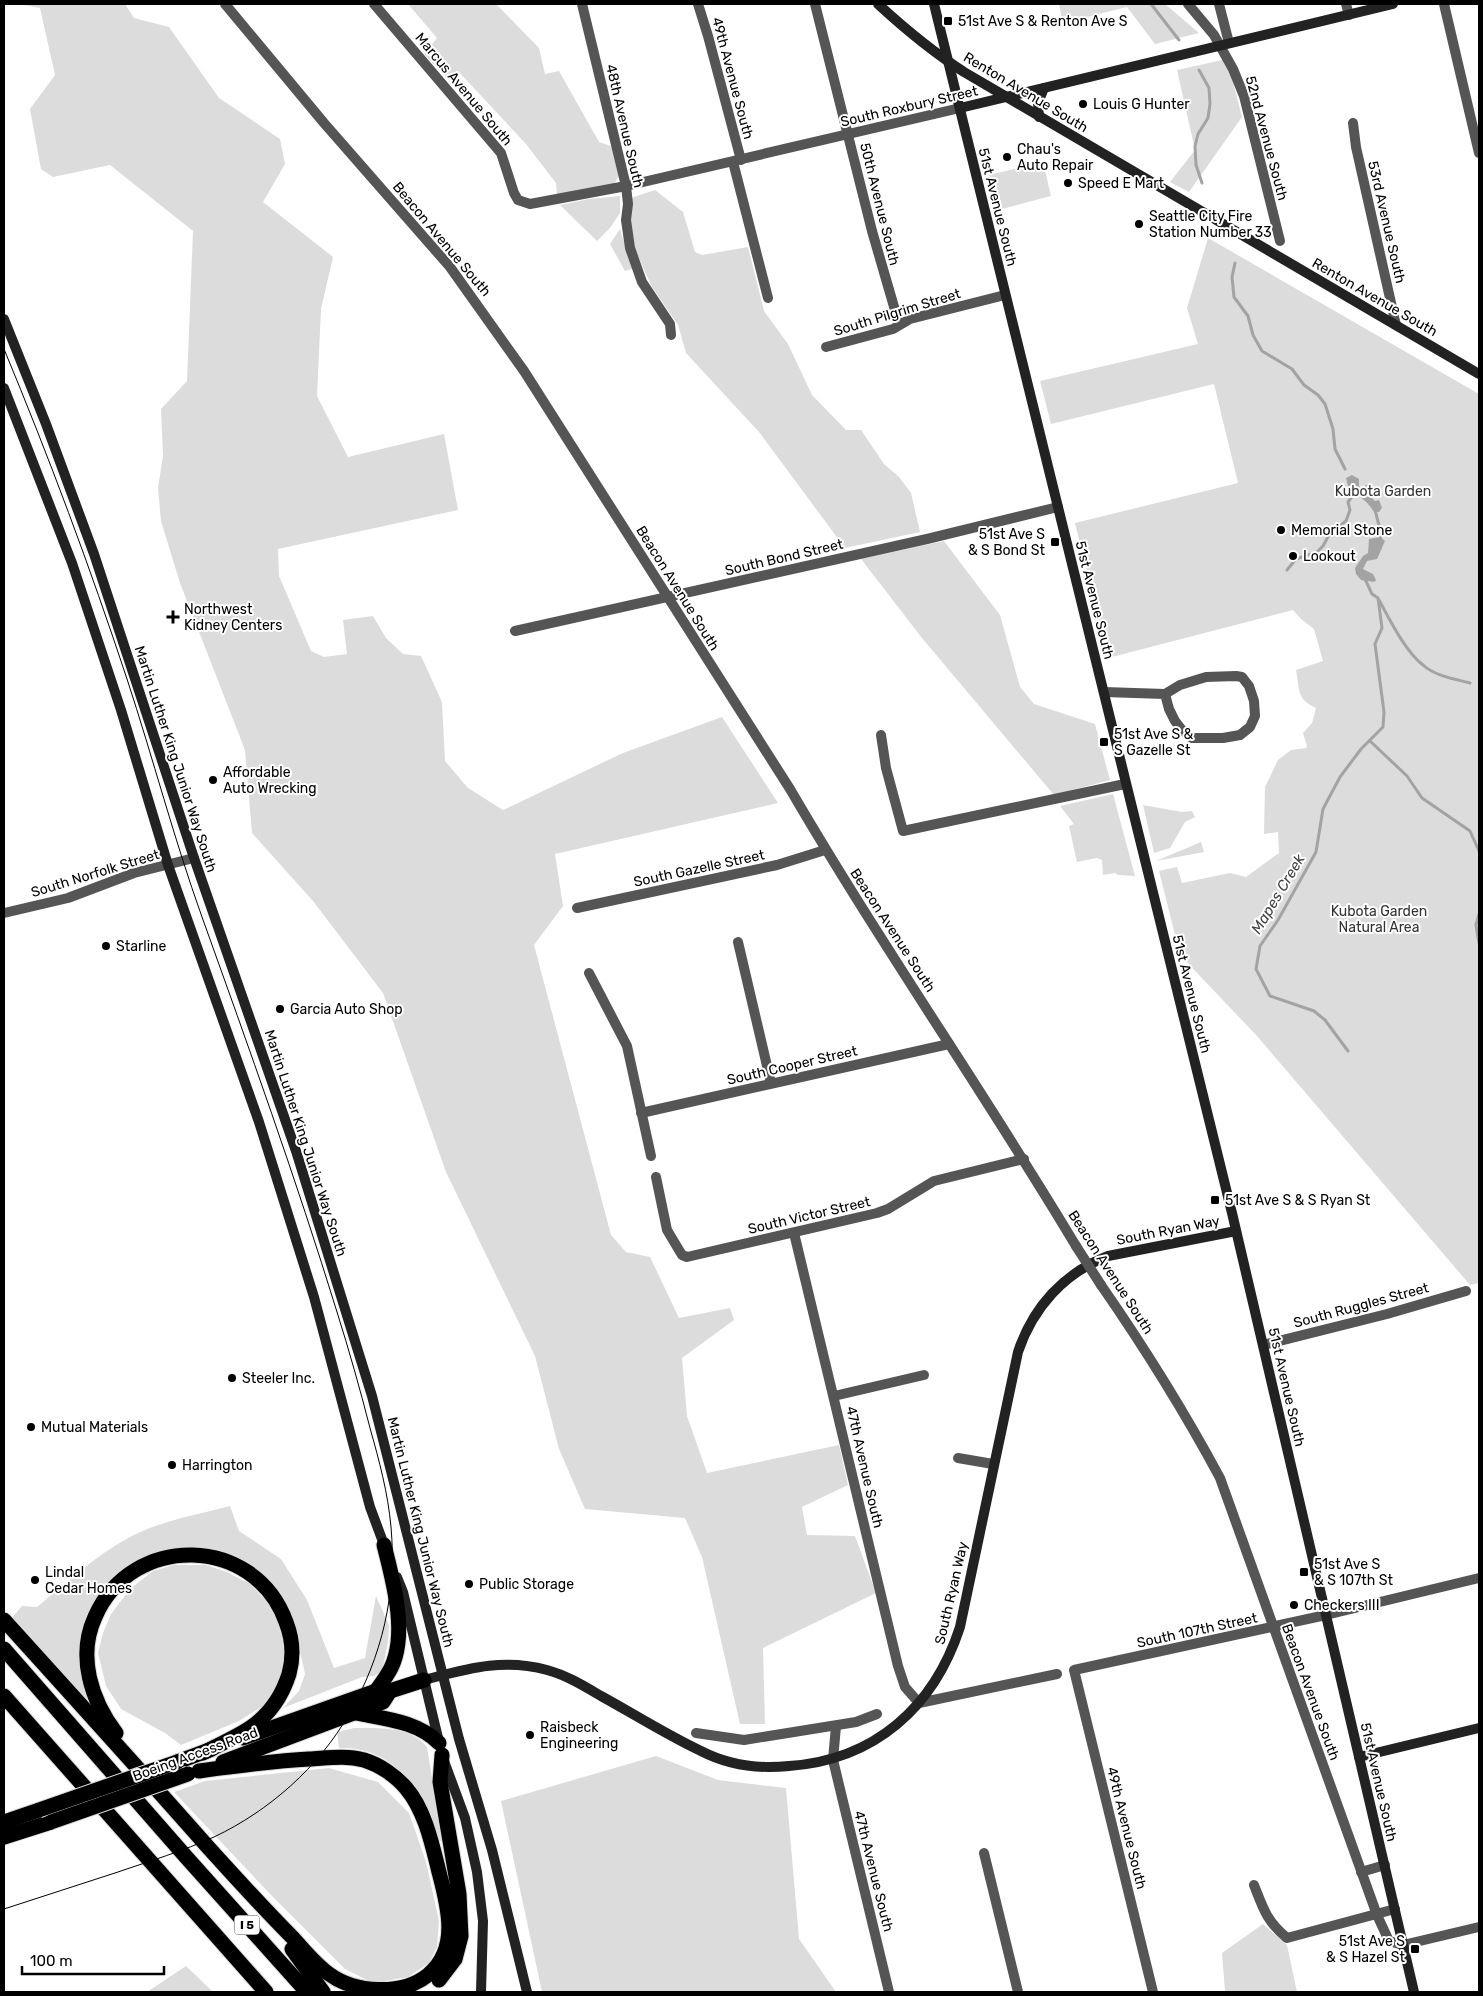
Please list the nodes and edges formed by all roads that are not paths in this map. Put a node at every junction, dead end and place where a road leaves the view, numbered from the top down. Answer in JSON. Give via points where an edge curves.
{"nodes":[{"id":1,"x":225,"y":4,"type":"edge"},
{"id":2,"x":374,"y":4,"type":"edge"},
{"id":3,"x":582,"y":4,"type":"edge"},
{"id":4,"x":698,"y":4,"type":"edge"},
{"id":5,"x":815,"y":4,"type":"edge"},
{"id":6,"x":878,"y":4,"type":"edge"},
{"id":7,"x":934,"y":4,"type":"edge"},
{"id":8,"x":1188,"y":4,"type":"edge"},
{"id":9,"x":1220,"y":4,"type":"edge"},
{"id":10,"x":1346,"y":4,"type":"edge"},
{"id":11,"x":1393,"y":4,"type":"edge"},
{"id":12,"x":1444,"y":4,"type":"edge"},
{"id":13,"x":1348,"y":14,"type":"junction"},
{"id":14,"x":1225,"y":44,"type":"junction"},
{"id":15,"x":949,"y":62,"type":"junction"},
{"id":16,"x":1044,"y":88,"type":"junction"},
{"id":17,"x":1006,"y":97,"type":"junction"},
{"id":18,"x":960,"y":108,"type":"junction"},
{"id":19,"x":1039,"y":117,"type":"junction"},
{"id":20,"x":1353,"y":124,"type":"dead end"},
{"id":21,"x":848,"y":134,"type":"junction"},
{"id":22,"x":1479,"y":153,"type":"edge"},
{"id":23,"x":737,"y":161,"type":"junction"},
{"id":24,"x":626,"y":186,"type":"junction"},
{"id":25,"x":518,"y":200,"type":"joint"},
{"id":26,"x":1280,"y":241,"type":"dead end"},
{"id":27,"x":1006,"y":295,"type":"junction"},
{"id":28,"x":768,"y":298,"type":"dead end"},
{"id":29,"x":4,"y":320,"type":"edge"},
{"id":30,"x":899,"y":324,"type":"junction"},
{"id":31,"x":1396,"y":325,"type":"junction"},
{"id":32,"x":671,"y":335,"type":"dead end"},
{"id":33,"x":826,"y":347,"type":"dead end"},
{"id":34,"x":1479,"y":374,"type":"edge"},
{"id":35,"x":4,"y":388,"type":"edge"},
{"id":36,"x":1058,"y":507,"type":"junction"},
{"id":37,"x":667,"y":597,"type":"junction"},
{"id":38,"x":515,"y":631,"type":"dead end"},
{"id":39,"x":1104,"y":692,"type":"junction"},
{"id":40,"x":1165,"y":694,"type":"junction"},
{"id":41,"x":881,"y":735,"type":"dead end"},
{"id":42,"x":1125,"y":784,"type":"junction"},
{"id":43,"x":826,"y":850,"type":"junction"},
{"id":44,"x":194,"y":858,"type":"junction"},
{"id":45,"x":168,"y":865,"type":"junction"},
{"id":46,"x":577,"y":908,"type":"dead end"},
{"id":47,"x":4,"y":913,"type":"edge"},
{"id":48,"x":738,"y":942,"type":"dead end"},
{"id":49,"x":589,"y":973,"type":"dead end"},
{"id":50,"x":949,"y":1044,"type":"junction"},
{"id":51,"x":771,"y":1083,"type":"junction"},
{"id":52,"x":642,"y":1113,"type":"junction"},
{"id":53,"x":651,"y":1156,"type":"dead end"},
{"id":54,"x":1024,"y":1160,"type":"junction"},
{"id":55,"x":656,"y":1177,"type":"dead end"},
{"id":56,"x":1236,"y":1231,"type":"junction"},
{"id":57,"x":794,"y":1233,"type":"junction"},
{"id":58,"x":1466,"y":1291,"type":"dead end"},
{"id":59,"x":1263,"y":1345,"type":"junction"},
{"id":60,"x":924,"y":1375,"type":"dead end"},
{"id":61,"x":834,"y":1396,"type":"junction"},
{"id":62,"x":958,"y":1458,"type":"dead end"},
{"id":63,"x":993,"y":1464,"type":"junction"},
{"id":64,"x":384,"y":1545,"type":"junction"},
{"id":65,"x":1479,"y":1578,"type":"edge"},
{"id":66,"x":1326,"y":1616,"type":"junction"},
{"id":67,"x":4,"y":1620,"type":"edge"},
{"id":68,"x":1273,"y":1627,"type":"junction"},
{"id":69,"x":4,"y":1648,"type":"edge"},
{"id":70,"x":1074,"y":1670,"type":"joint"},
{"id":71,"x":1057,"y":1674,"type":"dead end"},
{"id":72,"x":444,"y":1675,"type":"junction"},
{"id":73,"x":424,"y":1680,"type":"junction"},
{"id":74,"x":383,"y":1691,"type":"junction"},
{"id":75,"x":4,"y":1696,"type":"edge"},
{"id":76,"x":919,"y":1703,"type":"junction"},
{"id":77,"x":355,"y":1713,"type":"junction"},
{"id":78,"x":877,"y":1714,"type":"dead end"},
{"id":79,"x":836,"y":1726,"type":"junction"},
{"id":80,"x":1479,"y":1728,"type":"edge"},
{"id":81,"x":696,"y":1733,"type":"dead end"},
{"id":82,"x":440,"y":1749,"type":"junction"},
{"id":83,"x":203,"y":1753,"type":"junction"},
{"id":84,"x":1359,"y":1757,"type":"junction"},
{"id":85,"x":833,"y":1760,"type":"junction"},
{"id":86,"x":194,"y":1772,"type":"junction"},
{"id":87,"x":175,"y":1810,"type":"junction"},
{"id":88,"x":4,"y":1823,"type":"edge"},
{"id":89,"x":20,"y":1831,"type":"junction"},
{"id":90,"x":4,"y":1837,"type":"edge"},
{"id":91,"x":984,"y":1853,"type":"dead end"},
{"id":92,"x":1384,"y":1866,"type":"junction"},
{"id":93,"x":1361,"y":1872,"type":"junction"},
{"id":94,"x":1254,"y":1884,"type":"dead end"},
{"id":95,"x":255,"y":1900,"type":"junction"},
{"id":96,"x":1395,"y":1909,"type":"junction"},
{"id":97,"x":1377,"y":1915,"type":"junction"},
{"id":98,"x":1479,"y":1927,"type":"edge"},
{"id":99,"x":1403,"y":1945,"type":"junction"},
{"id":100,"x":328,"y":1974,"type":"junction"},
{"id":101,"x":266,"y":1992,"type":"edge"},
{"id":102,"x":307,"y":1992,"type":"edge"},
{"id":103,"x":323,"y":1992,"type":"edge"},
{"id":104,"x":349,"y":1992,"type":"edge"},
{"id":105,"x":419,"y":1992,"type":"edge"},
{"id":106,"x":481,"y":1992,"type":"edge"},
{"id":107,"x":527,"y":1992,"type":"edge"},
{"id":108,"x":889,"y":1992,"type":"edge"},
{"id":109,"x":1018,"y":1992,"type":"edge"},
{"id":110,"x":1153,"y":1992,"type":"edge"},
{"id":111,"x":1414,"y":1992,"type":"edge"}],
"edges":[{"from":1,"to":37,"type":"street","name":"Beacon Avenue South","via":[[462,282],[529,379]]},
{"from":2,"to":25,"type":"street","name":"Marcus Avenue South","via":[[501,153]]},
{"from":3,"to":24,"type":"street","name":"48th Avenue South"},
{"from":4,"to":23,"type":"street","name":"49th Avenue South"},
{"from":5,"to":21,"type":"street","name":"50th Avenue South"},
{"from":6,"to":15,"type":"main road","name":"Renton Avenue South"},
{"from":7,"to":15,"type":"main road","name":"51st Avenue South"},
{"from":8,"to":14,"type":"street"},
{"from":9,"to":14,"type":"street","name":"52nd Avenue South"},
{"from":10,"to":13,"type":"street"},
{"from":11,"to":13,"type":"main road","name":"South Roxbury Street"},
{"from":12,"to":22,"type":"street"},
{"from":13,"to":14,"type":"main road","name":"South Roxbury Street"},
{"from":14,"to":16,"type":"main road","name":"South Roxbury Street"},
{"from":14,"to":26,"type":"street","name":"52nd Avenue South","via":[[1244,96]]},
{"from":15,"to":17,"type":"main road","name":"Renton Avenue South"},
{"from":15,"to":18,"type":"main road","name":"51st Avenue South"},
{"from":16,"to":17,"type":"main road","name":"South Roxbury Street"},
{"from":16,"to":19,"type":"main road","via":[[1038,103]]},
{"from":17,"to":18,"type":"main road","name":"South Roxbury Street"},
{"from":17,"to":19,"type":"main road","name":"Renton Avenue South"},
{"from":18,"to":21,"type":"street","name":"South Roxbury Street"},
{"from":18,"to":27,"type":"main road","name":"51st Avenue South"},
{"from":19,"to":31,"type":"main road","name":"Renton Avenue South"},
{"from":20,"to":31,"type":"street","name":"53rd Avenue South"},
{"from":21,"to":23,"type":"street","name":"South Roxbury Street"},
{"from":21,"to":30,"type":"street","name":"50th Avenue South"},
{"from":23,"to":24,"type":"street","name":"South Roxbury Street"},
{"from":23,"to":28,"type":"street","name":"49th Avenue South"},
{"from":24,"to":25,"type":"street","name":"South Roxbury Street","via":[[530,204]]},
{"from":24,"to":32,"type":"street","name":"48th Avenue South","via":[[630,248],[642,282],[670,324]]},
{"from":27,"to":30,"type":"street","name":"South Pilgrim Street"},
{"from":27,"to":36,"type":"main road","name":"51st Avenue South"},
{"from":29,"to":44,"type":"main road","name":"Martin Luther King Junior Way South","via":[[82,519]]},
{"from":30,"to":33,"type":"street","name":"South Pilgrim Street","via":[[893,329]]},
{"from":31,"to":34,"type":"main road","name":"Renton Avenue South"},
{"from":35,"to":45,"type":"main road","via":[[72,563]]},
{"from":36,"to":37,"type":"street","name":"South Bond Street"},
{"from":36,"to":39,"type":"main road","name":"51st Avenue South"},
{"from":37,"to":38,"type":"street","name":"South Bond Street"},
{"from":37,"to":43,"type":"street","name":"Beacon Avenue South"},
{"from":39,"to":40,"type":"street"},
{"from":39,"to":42,"type":"main road","name":"51st Avenue South"},
{"from":40,"to":40,"type":"street","via":[[1175,721],[1192,738],[1240,735],[1250,727],[1255,716],[1252,693],[1242,677],[1206,677],[1180,685]]},
{"from":41,"to":42,"type":"street","via":[[903,831]]},
{"from":42,"to":56,"type":"main road","name":"51st Avenue South"},
{"from":43,"to":46,"type":"street","name":"South Gazelle Street","via":[[777,864]]},
{"from":43,"to":50,"type":"street","name":"Beacon Avenue South"},
{"from":44,"to":45,"type":"street","name":"South Norfolk Street"},
{"from":44,"to":72,"type":"main road","name":"Martin Luther King Junior Way South","via":[[296,1151],[372,1396]]},
{"from":45,"to":47,"type":"street","name":"South Norfolk Street","via":[[134,873],[68,898]]},
{"from":45,"to":64,"type":"main road","via":[[254,1107],[301,1252],[370,1507]]},
{"from":48,"to":51,"type":"street"},
{"from":49,"to":52,"type":"street","via":[[627,1046]]},
{"from":50,"to":51,"type":"street","name":"South Cooper Street"},
{"from":50,"to":54,"type":"street","name":"Beacon Avenue South"},
{"from":51,"to":52,"type":"street","name":"South Cooper Street"},
{"from":52,"to":53,"type":"street"},
{"from":54,"to":57,"type":"street","name":"South Victor Street","via":[[935,1180],[883,1211]]},
{"from":54,"to":68,"type":"street","name":"Beacon Avenue South","bridge":true,"via":[[1189,1421],[1220,1478]]},
{"from":55,"to":57,"type":"street","name":"South Victor Street","via":[[667,1230],[682,1255],[687,1257]]},
{"from":56,"to":59,"type":"main road","name":"51st Avenue South"},
{"from":56,"to":63,"type":"main road","name":"South Ryan Way","via":[[1108,1256],[1078,1271],[1054,1290],[1037,1311],[1021,1344]]},
{"from":57,"to":61,"type":"street","name":"47th Avenue South"},
{"from":58,"to":59,"type":"street","name":"South Ruggles Street"},
{"from":59,"to":66,"type":"main road","name":"51st Avenue South"},
{"from":60,"to":61,"type":"street"},
{"from":61,"to":76,"type":"street","name":"47th Avenue South","via":[[898,1666],[905,1687]]},
{"from":62,"to":63,"type":"street"},
{"from":63,"to":76,"type":"main road","name":"South Ryan Way","via":[[960,1627],[951,1652]]},
{"from":64,"to":73,"type":"main road","via":[[403,1592]]},
{"from":64,"to":74,"type":"highway","via":[[396,1591],[398,1641]]},
{"from":65,"to":66,"type":"street","name":"South 107th Street"},
{"from":66,"to":68,"type":"street","name":"South 107th Street"},
{"from":66,"to":84,"type":"main road","name":"51st Avenue South"},
{"from":67,"to":87,"type":"highway"},
{"from":68,"to":70,"type":"street","name":"South 107th Street"},
{"from":68,"to":93,"type":"street","name":"Beacon Avenue South"},
{"from":69,"to":102,"type":"highway","number":"I 5"},
{"from":70,"to":110,"type":"street","name":"49th Avenue South"},
{"from":71,"to":76,"type":"street"},
{"from":72,"to":73,"type":"main road","name":"Boeing Access Road"},
{"from":72,"to":85,"type":"main road","name":"South Ryan Way","via":[[497,1664],[548,1670],[721,1759],[757,1767]]},
{"from":72,"to":107,"type":"main road","name":"Martin Luther King Junior Way South"},
{"from":73,"to":74,"type":"highway","name":"Boeing Access Road"},
{"from":73,"to":82,"type":"main road"},
{"from":74,"to":77,"type":"highway","name":"Boeing Access Road","via":[[383,1702]]},
{"from":74,"to":83,"type":"highway","name":"Boeing Access Road"},
{"from":75,"to":101,"type":"highway","number":"I 5"},
{"from":76,"to":85,"type":"main road","name":"South Ryan Way","via":[[880,1737]]},
{"from":77,"to":82,"type":"highway","via":[[405,1722],[428,1733]]},
{"from":77,"to":86,"type":"highway","name":"Boeing Access Road"},
{"from":78,"to":79,"type":"street"},
{"from":79,"to":81,"type":"street","via":[[744,1740]]},
{"from":79,"to":85,"type":"street","name":"47th Avenue South"},
{"from":80,"to":84,"type":"main road"},
{"from":82,"to":105,"type":"highway","via":[[440,1782],[459,1894],[461,1936],[456,1959],[437,1982]]},
{"from":82,"to":106,"type":"main road","via":[[465,1818],[477,1872],[483,1921]]},
{"from":83,"to":87,"type":"highway","via":[[250,1728],[278,1699],[292,1664],[291,1639],[278,1603],[246,1571],[211,1557],[165,1557],[140,1566],[106,1596],[91,1625],[86,1655],[92,1688],[111,1727]]},
{"from":83,"to":88,"type":"highway","name":"Boeing Access Road","bridge":true},
{"from":84,"to":92,"type":"main road","name":"51st Avenue South"},
{"from":85,"to":108,"type":"street","name":"47th Avenue South"},
{"from":86,"to":89,"type":"highway","name":"Boeing Access Road","bridge":true},
{"from":86,"to":100,"type":"highway","via":[[274,1761],[351,1757],[384,1769],[412,1796],[425,1823],[449,1914],[450,1936],[443,1958],[423,1980],[397,1989],[367,1989]]},
{"from":87,"to":95,"type":"highway"},
{"from":88,"to":89,"type":"highway"},
{"from":89,"to":90,"type":"highway","name":"Boeing Access Road"},
{"from":91,"to":109,"type":"street"},
{"from":92,"to":93,"type":"street"},
{"from":92,"to":96,"type":"main road","name":"51st Avenue South"},
{"from":93,"to":97,"type":"street","name":"Beacon Avenue South"},
{"from":94,"to":97,"type":"street","via":[[1265,1915],[1272,1926],[1287,1938]]},
{"from":95,"to":100,"type":"highway"},
{"from":95,"to":103,"type":"highway"},
{"from":96,"to":97,"type":"street"},
{"from":96,"to":99,"type":"main road","name":"51st Avenue South"},
{"from":97,"to":99,"type":"street","name":"Beacon Avenue South","via":[[1389,1941]]},
{"from":98,"to":99,"type":"street"},
{"from":99,"to":111,"type":"main road","name":"51st Avenue South"},
{"from":100,"to":104,"type":"highway"}]}
